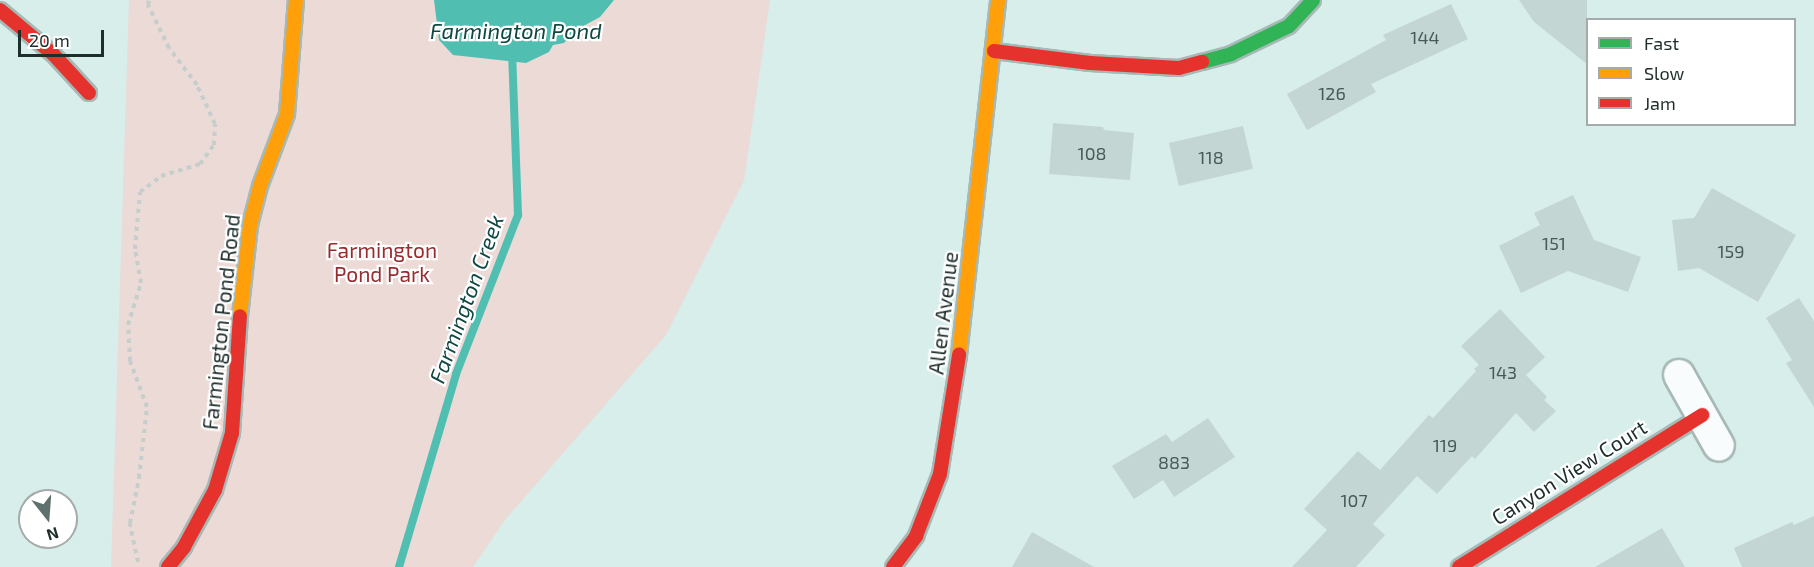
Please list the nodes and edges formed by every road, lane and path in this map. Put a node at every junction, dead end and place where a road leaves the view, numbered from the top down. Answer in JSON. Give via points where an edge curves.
{"nodes":[{"id":1,"x":148,"y":0,"type":"edge"},
{"id":2,"x":296,"y":0,"type":"edge"},
{"id":3,"x":998,"y":0,"type":"edge"},
{"id":4,"x":1313,"y":0,"type":"edge"},
{"id":5,"x":0,"y":10,"type":"edge"},
{"id":6,"x":994,"y":51,"type":"junction"},
{"id":7,"x":89,"y":93,"type":"dead end"},
{"id":8,"x":1679,"y":375,"type":"dead end"},
{"id":9,"x":1702,"y":415,"type":"junction"},
{"id":10,"x":1719,"y":446,"type":"dead end"},
{"id":11,"x":139,"y":567,"type":"edge"},
{"id":12,"x":168,"y":567,"type":"edge"},
{"id":13,"x":893,"y":567,"type":"edge"},
{"id":14,"x":1459,"y":567,"type":"edge"}],
"edges":[{"from":1,"to":11,"type":"path","via":[[169,48],[197,85],[215,124],[214,145],[200,164],[161,176],[140,192],[135,249],[141,283],[128,326],[130,361],[147,407],[130,523]]},
{"from":2,"to":12,"type":"street","name":"Farmington Pond Road","via":[[287,114],[250,225],[232,433],[215,490],[184,547]]},
{"from":3,"to":6,"type":"street","name":"Allen Avenue"},
{"from":4,"to":6,"type":"street","via":[[1289,26],[1231,54],[1179,68],[1090,63]]},
{"from":5,"to":7,"type":"street","via":[[53,54]]},
{"from":6,"to":13,"type":"street","name":"Allen Avenue","via":[[956,386],[940,474],[916,536]]},
{"from":8,"to":9,"type":"street"},
{"from":9,"to":10,"type":"street"},
{"from":9,"to":14,"type":"street","name":"Canyon View Court"}]}
